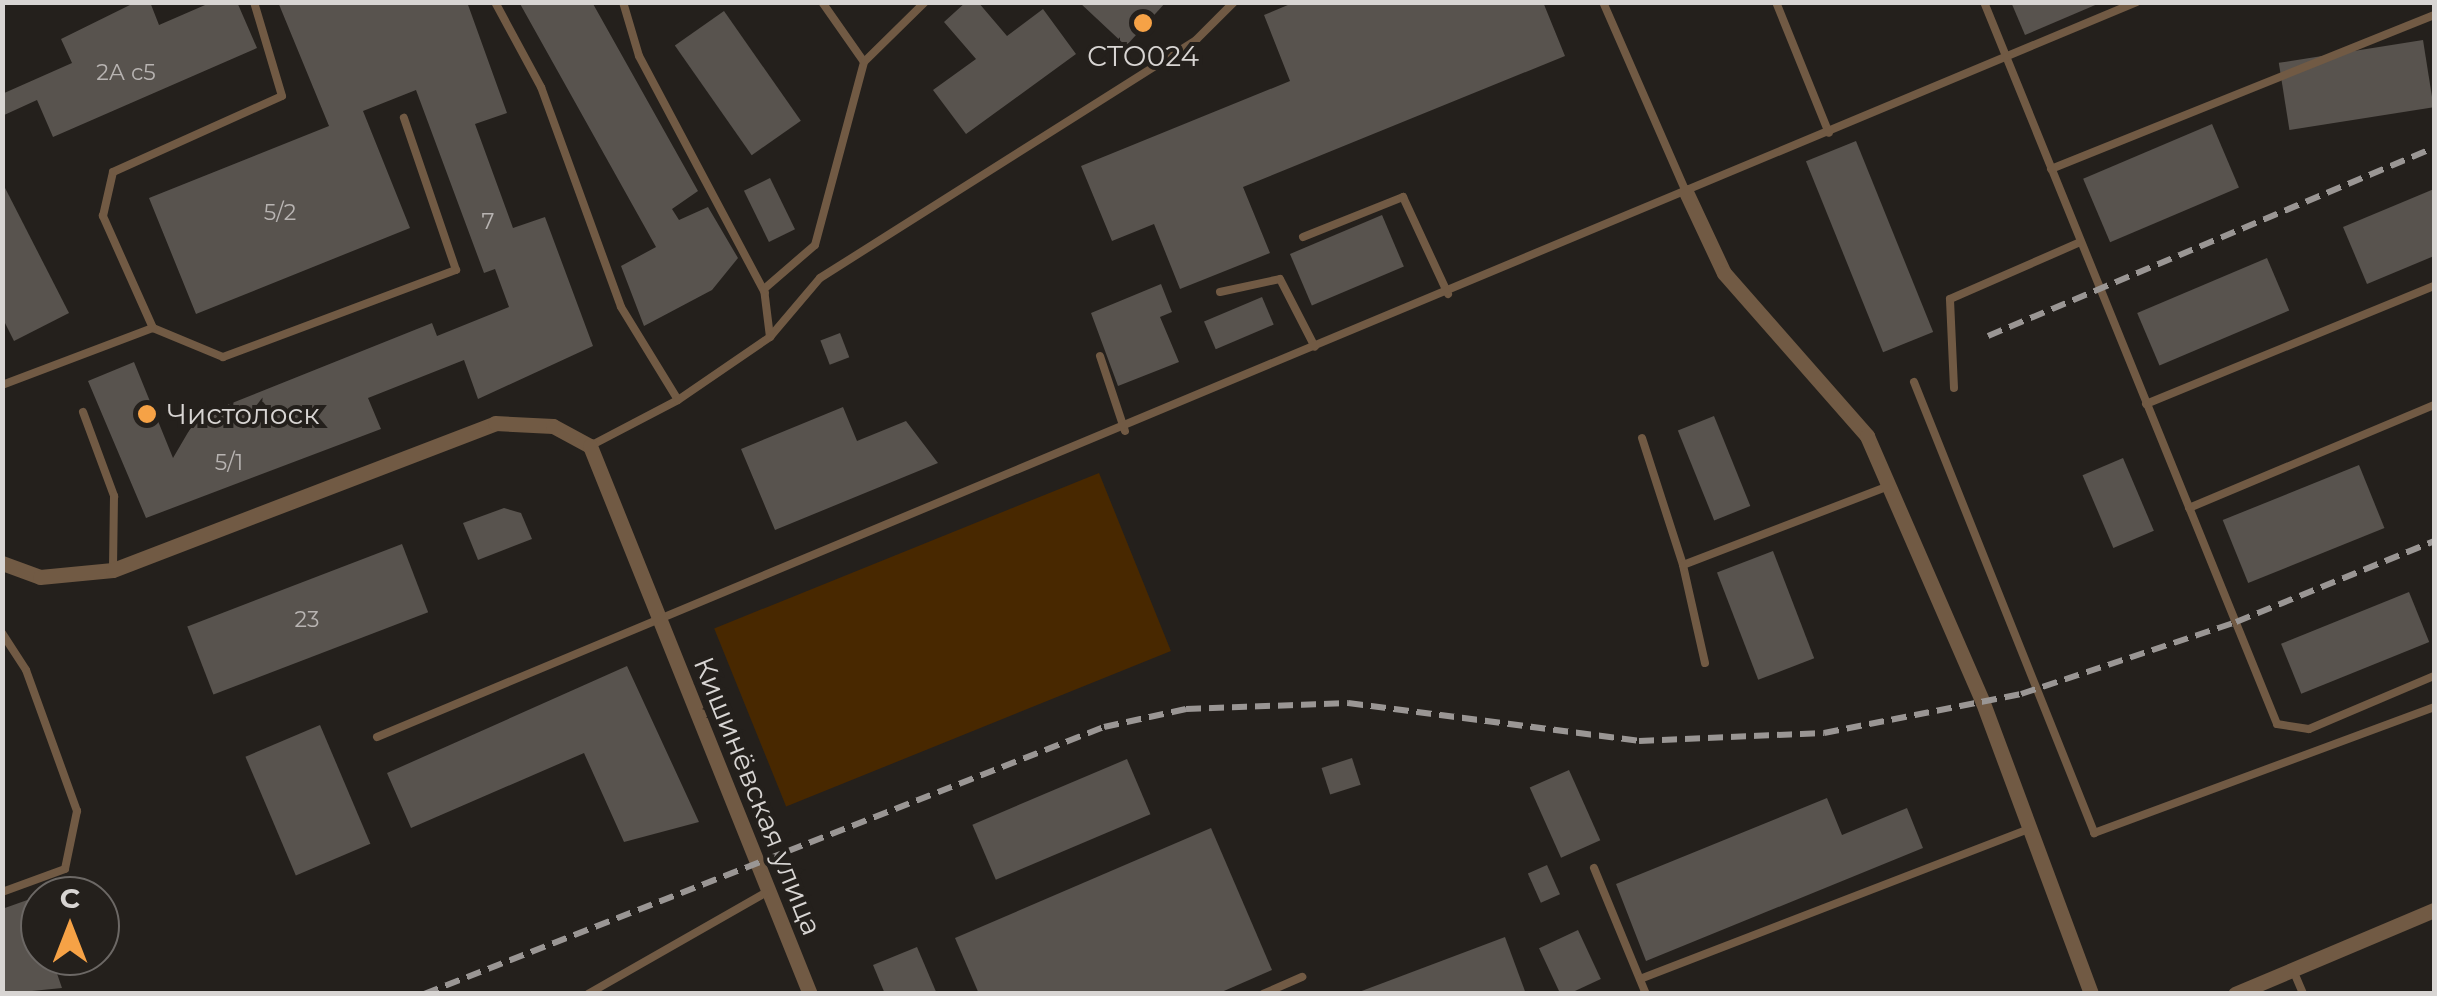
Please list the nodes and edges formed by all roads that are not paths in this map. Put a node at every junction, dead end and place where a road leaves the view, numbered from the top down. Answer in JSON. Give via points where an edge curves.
{"nodes":[{"id":1,"x":254,"y":2,"type":"edge"},
{"id":2,"x":496,"y":2,"type":"edge"},
{"id":3,"x":624,"y":2,"type":"edge"},
{"id":4,"x":822,"y":2,"type":"edge"},
{"id":5,"x":925,"y":2,"type":"edge"},
{"id":6,"x":1234,"y":2,"type":"edge"},
{"id":7,"x":1603,"y":2,"type":"edge"},
{"id":8,"x":1776,"y":2,"type":"edge"},
{"id":9,"x":1984,"y":2,"type":"edge"},
{"id":10,"x":2137,"y":2,"type":"edge"},
{"id":11,"x":2434,"y":15,"type":"edge"},
{"id":12,"x":2006,"y":57,"type":"junction"},
{"id":13,"x":864,"y":62,"type":"junction"},
{"id":14,"x":404,"y":118,"type":"dead end"},
{"id":15,"x":1829,"y":132,"type":"junction"},
{"id":16,"x":2051,"y":170,"type":"junction"},
{"id":17,"x":1686,"y":192,"type":"junction"},
{"id":18,"x":1304,"y":237,"type":"dead end"},
{"id":19,"x":2078,"y":243,"type":"junction"},
{"id":20,"x":2434,"y":286,"type":"edge"},
{"id":21,"x":764,"y":289,"type":"junction"},
{"id":22,"x":1220,"y":292,"type":"dead end"},
{"id":23,"x":1448,"y":294,"type":"junction"},
{"id":24,"x":153,"y":328,"type":"junction"},
{"id":25,"x":770,"y":337,"type":"junction"},
{"id":26,"x":1315,"y":347,"type":"junction"},
{"id":27,"x":1100,"y":356,"type":"dead end"},
{"id":28,"x":1914,"y":382,"type":"dead end"},
{"id":29,"x":2,"y":385,"type":"edge"},
{"id":30,"x":1954,"y":388,"type":"dead end"},
{"id":31,"x":678,"y":400,"type":"junction"},
{"id":32,"x":2146,"y":404,"type":"junction"},
{"id":33,"x":2434,"y":406,"type":"edge"},
{"id":34,"x":82,"y":412,"type":"dead end"},
{"id":35,"x":1125,"y":431,"type":"junction"},
{"id":36,"x":1642,"y":438,"type":"dead end"},
{"id":37,"x":590,"y":446,"type":"junction"},
{"id":38,"x":1892,"y":486,"type":"junction"},
{"id":39,"x":2188,"y":508,"type":"junction"},
{"id":40,"x":2,"y":563,"type":"edge"},
{"id":41,"x":1683,"y":565,"type":"junction"},
{"id":42,"x":113,"y":570,"type":"junction"},
{"id":43,"x":660,"y":617,"type":"junction"},
{"id":44,"x":2,"y":632,"type":"edge"},
{"id":45,"x":1704,"y":662,"type":"dead end"},
{"id":46,"x":2434,"y":676,"type":"edge"},
{"id":47,"x":2434,"y":706,"type":"edge"},
{"id":48,"x":377,"y":737,"type":"dead end"},
{"id":49,"x":2029,"y":829,"type":"junction"},
{"id":50,"x":1594,"y":868,"type":"dead end"},
{"id":51,"x":2,"y":892,"type":"edge"},
{"id":52,"x":767,"y":892,"type":"junction"},
{"id":53,"x":2434,"y":910,"type":"edge"},
{"id":54,"x":2293,"y":970,"type":"junction"},
{"id":55,"x":1302,"y":977,"type":"dead end"},
{"id":56,"x":1640,"y":979,"type":"junction"},
{"id":57,"x":588,"y":994,"type":"edge"},
{"id":58,"x":810,"y":994,"type":"edge"},
{"id":59,"x":1263,"y":994,"type":"edge"},
{"id":60,"x":1646,"y":994,"type":"edge"},
{"id":61,"x":2091,"y":994,"type":"edge"},
{"id":62,"x":2234,"y":994,"type":"edge"},
{"id":63,"x":2304,"y":994,"type":"edge"}],
"edges":[{"from":1,"to":24,"type":"lane","via":[[282,96],[113,172],[103,216]]},
{"from":2,"to":31,"type":"lane","via":[[540,86],[621,307]]},
{"from":3,"to":21,"type":"lane","via":[[639,56]]},
{"from":4,"to":13,"type":"lane"},
{"from":5,"to":13,"type":"lane"},
{"from":6,"to":25,"type":"lane","via":[[1196,40],[820,278]]},
{"from":7,"to":17,"type":"lane"},
{"from":8,"to":15,"type":"lane"},
{"from":9,"to":12,"type":"lane"},
{"from":10,"to":12,"type":"lane"},
{"from":11,"to":16,"type":"lane"},
{"from":12,"to":15,"type":"lane"},
{"from":12,"to":16,"type":"lane"},
{"from":13,"to":21,"type":"lane","via":[[815,245]]},
{"from":14,"to":24,"type":"lane","via":[[456,270],[224,358]]},
{"from":15,"to":17,"type":"lane"},
{"from":16,"to":19,"type":"lane"},
{"from":17,"to":23,"type":"lane"},
{"from":17,"to":38,"type":"street","via":[[1724,273],[1868,436]]},
{"from":18,"to":23,"type":"lane","via":[[1403,197]]},
{"from":19,"to":30,"type":"lane","via":[[1950,299]]},
{"from":19,"to":32,"type":"lane"},
{"from":20,"to":32,"type":"lane"},
{"from":21,"to":25,"type":"lane"},
{"from":22,"to":26,"type":"lane","via":[[1280,280]]},
{"from":23,"to":26,"type":"lane"},
{"from":24,"to":29,"type":"lane"},
{"from":25,"to":31,"type":"lane"},
{"from":26,"to":35,"type":"lane"},
{"from":27,"to":35,"type":"lane"},
{"from":28,"to":47,"type":"lane","via":[[2094,833]]},
{"from":31,"to":37,"type":"lane"},
{"from":32,"to":39,"type":"lane"},
{"from":33,"to":39,"type":"lane"},
{"from":34,"to":42,"type":"lane","via":[[114,496]]},
{"from":35,"to":43,"type":"lane"},
{"from":36,"to":41,"type":"lane"},
{"from":37,"to":42,"type":"street","via":[[553,426],[495,423]]},
{"from":37,"to":43,"type":"street","name":"Кишинёвская улица"},
{"from":38,"to":41,"type":"lane"},
{"from":38,"to":49,"type":"street"},
{"from":39,"to":46,"type":"lane","via":[[2277,724],[2309,729]]},
{"from":40,"to":42,"type":"street","via":[[40,577]]},
{"from":41,"to":45,"type":"lane"},
{"from":43,"to":48,"type":"lane"},
{"from":43,"to":52,"type":"street","name":"Кишинёвская улица"},
{"from":44,"to":51,"type":"lane","via":[[77,811],[66,869]]},
{"from":49,"to":56,"type":"lane"},
{"from":49,"to":61,"type":"street"},
{"from":50,"to":56,"type":"lane"},
{"from":52,"to":57,"type":"lane"},
{"from":52,"to":58,"type":"street","name":"Кишинёвская улица"},
{"from":53,"to":54,"type":"street"},
{"from":54,"to":62,"type":"street"},
{"from":54,"to":63,"type":"lane"},
{"from":55,"to":59,"type":"lane"},
{"from":56,"to":60,"type":"lane"}]}
